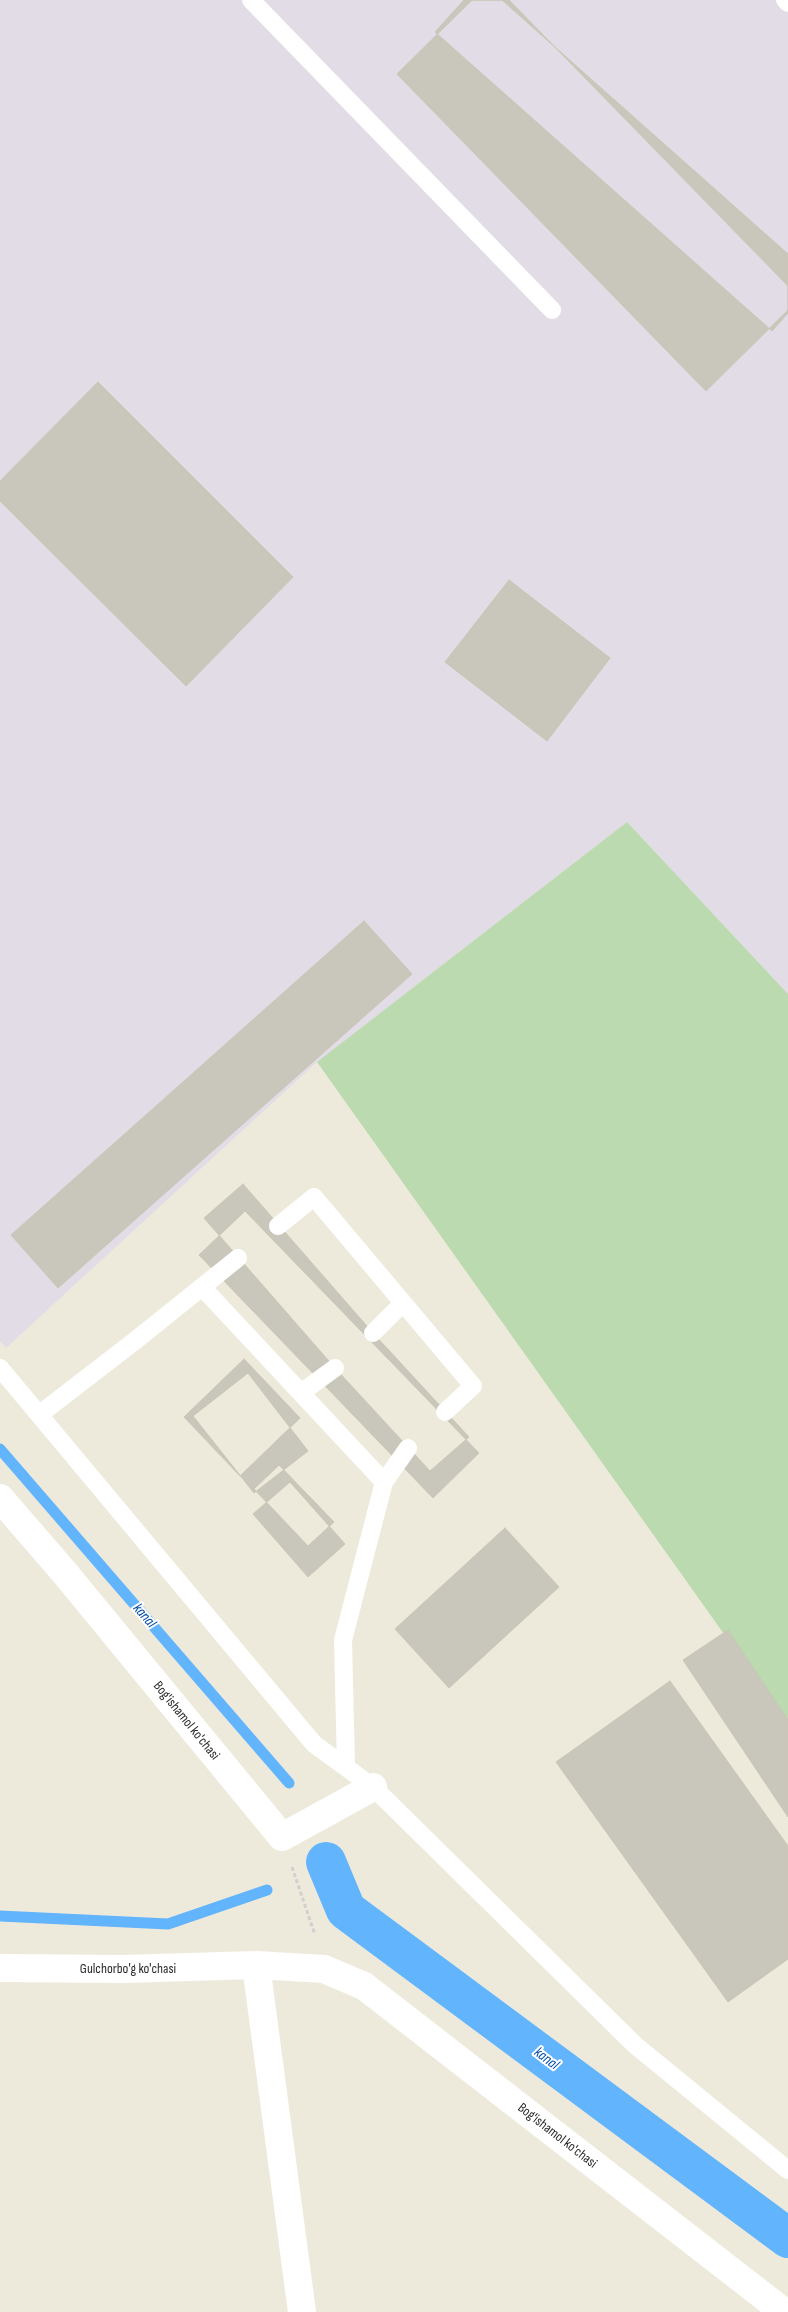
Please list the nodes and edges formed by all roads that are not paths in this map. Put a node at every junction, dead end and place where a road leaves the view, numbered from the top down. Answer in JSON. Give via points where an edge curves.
{"nodes":[{"id":1,"x":251,"y":0,"type":"edge"},
{"id":2,"x":785,"y":0,"type":"edge"},
{"id":3,"x":788,"y":3,"type":"edge"},
{"id":4,"x":552,"y":310,"type":"dead end"},
{"id":5,"x":278,"y":1226,"type":"dead end"},
{"id":6,"x":238,"y":1258,"type":"dead end"},
{"id":7,"x":202,"y":1287,"type":"junction"},
{"id":8,"x":403,"y":1303,"type":"junction"},
{"id":9,"x":373,"y":1333,"type":"dead end"},
{"id":10,"x":0,"y":1368,"type":"edge"},
{"id":11,"x":335,"y":1368,"type":"dead end"},
{"id":12,"x":302,"y":1392,"type":"junction"},
{"id":13,"x":445,"y":1412,"type":"dead end"},
{"id":14,"x":40,"y":1414,"type":"junction"},
{"id":15,"x":408,"y":1448,"type":"dead end"},
{"id":16,"x":384,"y":1482,"type":"junction"},
{"id":17,"x":0,"y":1498,"type":"edge"},
{"id":18,"x":346,"y":1767,"type":"junction"},
{"id":19,"x":373,"y":1787,"type":"junction"},
{"id":20,"x":256,"y":1965,"type":"junction"},
{"id":21,"x":0,"y":1968,"type":"edge"},
{"id":22,"x":788,"y":2170,"type":"edge"},
{"id":23,"x":302,"y":2312,"type":"edge"},
{"id":24,"x":784,"y":2312,"type":"edge"}],
"edges":[{"from":1,"to":4,"type":"lane"},
{"from":2,"to":3,"type":"lane"},
{"from":5,"to":8,"type":"lane","via":[[314,1197]]},
{"from":6,"to":7,"type":"lane"},
{"from":7,"to":12,"type":"lane"},
{"from":7,"to":14,"type":"lane"},
{"from":8,"to":9,"type":"lane"},
{"from":8,"to":13,"type":"lane","via":[[473,1386]]},
{"from":10,"to":14,"type":"lane"},
{"from":11,"to":12,"type":"lane"},
{"from":12,"to":16,"type":"lane"},
{"from":14,"to":18,"type":"lane","via":[[314,1744]]},
{"from":15,"to":16,"type":"lane"},
{"from":16,"to":18,"type":"lane","via":[[343,1640]]},
{"from":17,"to":19,"type":"street","name":"Bog'ishamol ko'chasi","via":[[282,1837]]},
{"from":18,"to":19,"type":"lane"},
{"from":19,"to":22,"type":"lane","via":[[635,2045]]},
{"from":20,"to":21,"type":"street","name":"Gulchorbo'g ko'chasi"},
{"from":20,"to":23,"type":"street"},
{"from":20,"to":24,"type":"street","name":"Bog'ishamol ko'chasi","via":[[324,1969],[364,1986]]}]}
